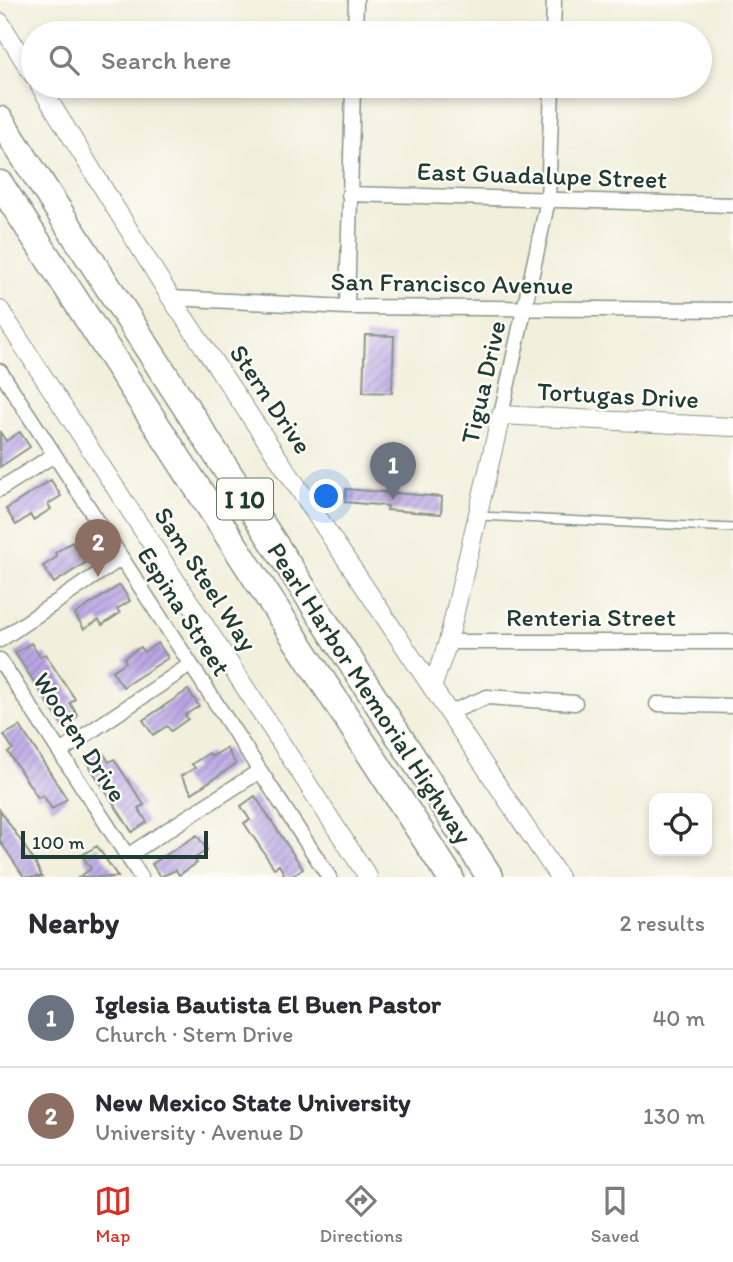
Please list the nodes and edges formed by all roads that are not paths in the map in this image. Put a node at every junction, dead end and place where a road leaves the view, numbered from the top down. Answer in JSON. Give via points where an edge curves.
{"nodes":[{"id":1,"x":356,"y":0,"type":"edge"},
{"id":2,"x":554,"y":0,"type":"edge"},
{"id":3,"x":355,"y":21,"type":"edge"},
{"id":4,"x":553,"y":21,"type":"edge"},
{"id":5,"x":0,"y":22,"type":"edge"},
{"id":6,"x":21,"y":56,"type":"edge"},
{"id":7,"x":47,"y":98,"type":"edge"},
{"id":8,"x":353,"y":98,"type":"edge"},
{"id":9,"x":552,"y":98,"type":"edge"},
{"id":10,"x":0,"y":120,"type":"edge"},
{"id":11,"x":0,"y":184,"type":"edge"},
{"id":12,"x":349,"y":194,"type":"junction"},
{"id":13,"x":548,"y":200,"type":"junction"},
{"id":14,"x":733,"y":205,"type":"edge"},
{"id":15,"x":171,"y":298,"type":"junction"},
{"id":16,"x":347,"y":307,"type":"junction"},
{"id":17,"x":0,"y":310,"type":"edge"},
{"id":18,"x":527,"y":310,"type":"junction"},
{"id":19,"x":733,"y":310,"type":"edge"},
{"id":20,"x":6,"y":331,"type":"edge"},
{"id":21,"x":0,"y":371,"type":"edge"},
{"id":22,"x":501,"y":415,"type":"junction"},
{"id":23,"x":733,"y":427,"type":"edge"},
{"id":24,"x":54,"y":455,"type":"junction"},
{"id":25,"x":0,"y":489,"type":"edge"},
{"id":26,"x":478,"y":516,"type":"junction"},
{"id":27,"x":733,"y":528,"type":"edge"},
{"id":28,"x":120,"y":559,"type":"junction"},
{"id":29,"x":0,"y":640,"type":"edge"},
{"id":30,"x":449,"y":642,"type":"junction"},
{"id":31,"x":733,"y":642,"type":"edge"},
{"id":32,"x":0,"y":660,"type":"edge"},
{"id":33,"x":190,"y":666,"type":"junction"},
{"id":34,"x":433,"y":685,"type":"junction"},
{"id":35,"x":575,"y":703,"type":"dead end"},
{"id":36,"x":657,"y":704,"type":"dead end"},
{"id":37,"x":733,"y":706,"type":"edge"},
{"id":38,"x":451,"y":712,"type":"junction"},
{"id":39,"x":60,"y":752,"type":"junction"},
{"id":40,"x":258,"y":772,"type":"junction"},
{"id":41,"x":127,"y":856,"type":"junction"},
{"id":42,"x":141,"y":877,"type":"edge"},
{"id":43,"x":329,"y":877,"type":"edge"},
{"id":44,"x":368,"y":877,"type":"edge"},
{"id":45,"x":450,"y":877,"type":"edge"},
{"id":46,"x":490,"y":877,"type":"edge"},
{"id":47,"x":559,"y":877,"type":"edge"}],
"edges":[{"from":1,"to":3,"type":"street"},
{"from":2,"to":4,"type":"street"},
{"from":5,"to":6,"type":"street"},
{"from":7,"to":15,"type":"street","name":"Stern Drive"},
{"from":8,"to":12,"type":"street"},
{"from":9,"to":13,"type":"street","name":"Tigua Drive"},
{"from":10,"to":46,"type":"highway","name":"Pearl Harbor Memorial Highway","number":"I 10"},
{"from":11,"to":45,"type":"highway","name":"Pearl Harbor Memorial Highway","number":"I 10"},
{"from":12,"to":13,"type":"street","name":"East Guadalupe Street"},
{"from":12,"to":16,"type":"street"},
{"from":13,"to":14,"type":"street","name":"East Guadalupe Street"},
{"from":13,"to":18,"type":"street","name":"Tigua Drive"},
{"from":15,"to":16,"type":"street","name":"San Francisco Avenue"},
{"from":15,"to":34,"type":"street","name":"Stern Drive"},
{"from":16,"to":18,"type":"street","name":"San Francisco Avenue"},
{"from":17,"to":20,"type":"street","name":"Sam Steel Way"},
{"from":18,"to":19,"type":"street","name":"San Francisco Avenue"},
{"from":18,"to":22,"type":"street","name":"Tigua Drive"},
{"from":20,"to":44,"type":"street","name":"Sam Steel Way"},
{"from":21,"to":24,"type":"street","name":"Espina Street"},
{"from":22,"to":23,"type":"street","name":"Tortugas Drive"},
{"from":22,"to":26,"type":"street","name":"Tigua Drive"},
{"from":24,"to":25,"type":"street"},
{"from":24,"to":28,"type":"street","name":"Espina Street"},
{"from":26,"to":27,"type":"lane"},
{"from":26,"to":30,"type":"street","name":"Tigua Drive"},
{"from":28,"to":29,"type":"street"},
{"from":28,"to":33,"type":"street","name":"Espina Street"},
{"from":30,"to":31,"type":"street","name":"Renteria Street"},
{"from":30,"to":34,"type":"street","name":"Tigua Drive"},
{"from":32,"to":39,"type":"street","name":"Wooten Drive"},
{"from":33,"to":39,"type":"street"},
{"from":33,"to":40,"type":"street","name":"Espina Street"},
{"from":34,"to":38,"type":"street","name":"Stern Drive"},
{"from":35,"to":38,"type":"street","via":[[486,697]]},
{"from":36,"to":37,"type":"street"},
{"from":38,"to":47,"type":"street","name":"Stern Drive"},
{"from":39,"to":41,"type":"street","name":"Wooten Drive"},
{"from":40,"to":41,"type":"street"},
{"from":40,"to":43,"type":"street","name":"Espina Street"},
{"from":41,"to":42,"type":"street","name":"Wooten Drive"}]}
